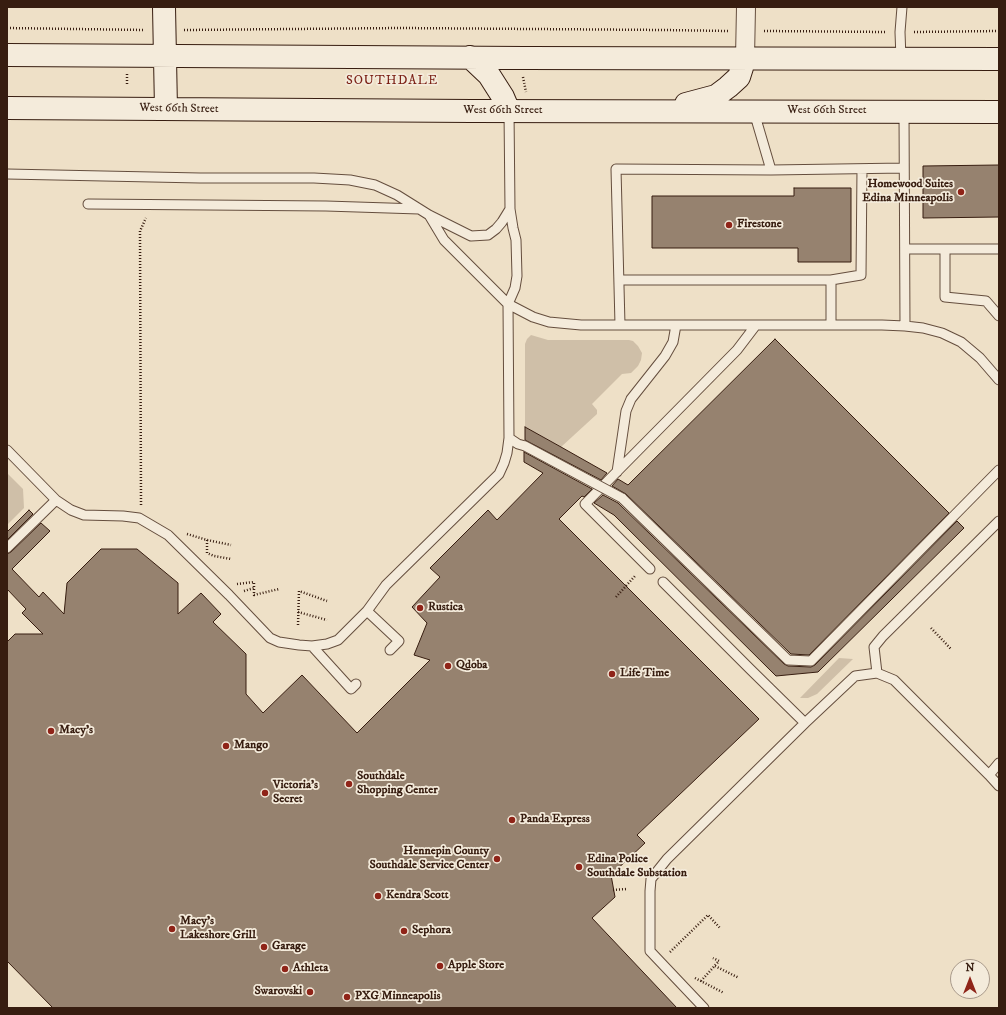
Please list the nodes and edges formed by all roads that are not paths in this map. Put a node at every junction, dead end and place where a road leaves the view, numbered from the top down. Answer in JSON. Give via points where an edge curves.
{"nodes":[{"id":1,"x":164,"y":7,"type":"edge"},
{"id":2,"x":746,"y":7,"type":"edge"},
{"id":3,"x":902,"y":7,"type":"edge"},
{"id":4,"x":7,"y":55,"type":"edge"},
{"id":5,"x":165,"y":56,"type":"junction"},
{"id":6,"x":470,"y":57,"type":"junction"},
{"id":7,"x":745,"y":58,"type":"junction"},
{"id":8,"x":901,"y":59,"type":"junction"},
{"id":9,"x":999,"y":59,"type":"edge"},
{"id":10,"x":7,"y":108,"type":"edge"},
{"id":11,"x":166,"y":108,"type":"junction"},
{"id":12,"x":509,"y":111,"type":"junction"},
{"id":13,"x":658,"y":111,"type":"junction"},
{"id":14,"x":754,"y":111,"type":"junction"},
{"id":15,"x":904,"y":112,"type":"junction"},
{"id":16,"x":999,"y":112,"type":"edge"},
{"id":17,"x":904,"y":168,"type":"junction"},
{"id":18,"x":862,"y":169,"type":"junction"},
{"id":19,"x":771,"y":170,"type":"junction"},
{"id":20,"x":7,"y":174,"type":"edge"},
{"id":21,"x":88,"y":204,"type":"dead end"},
{"id":22,"x":510,"y":208,"type":"junction"},
{"id":23,"x":419,"y":209,"type":"junction"},
{"id":24,"x":429,"y":215,"type":"junction"},
{"id":25,"x":999,"y":248,"type":"edge"},
{"id":26,"x":906,"y":249,"type":"junction"},
{"id":27,"x":945,"y":249,"type":"junction"},
{"id":28,"x":619,"y":280,"type":"junction"},
{"id":29,"x":831,"y":280,"type":"junction"},
{"id":30,"x":508,"y":304,"type":"junction"},
{"id":31,"x":999,"y":316,"type":"edge"},
{"id":32,"x":620,"y":325,"type":"junction"},
{"id":33,"x":676,"y":325,"type":"junction"},
{"id":34,"x":756,"y":325,"type":"junction"},
{"id":35,"x":831,"y":325,"type":"junction"},
{"id":36,"x":905,"y":326,"type":"junction"},
{"id":37,"x":999,"y":380,"type":"edge"},
{"id":38,"x":509,"y":438,"type":"junction"},
{"id":39,"x":7,"y":450,"type":"edge"},
{"id":40,"x":999,"y":470,"type":"edge"},
{"id":41,"x":616,"y":472,"type":"junction"},
{"id":42,"x":56,"y":500,"type":"junction"},
{"id":43,"x":999,"y":522,"type":"edge"},
{"id":44,"x":7,"y":548,"type":"edge"},
{"id":45,"x":650,"y":569,"type":"dead end"},
{"id":46,"x":663,"y":582,"type":"dead end"},
{"id":47,"x":367,"y":611,"type":"junction"},
{"id":48,"x":312,"y":646,"type":"junction"},
{"id":49,"x":390,"y":650,"type":"dead end"},
{"id":50,"x":877,"y":673,"type":"junction"},
{"id":51,"x":356,"y":684,"type":"dead end"},
{"id":52,"x":805,"y":723,"type":"junction"},
{"id":53,"x":999,"y":763,"type":"edge"},
{"id":54,"x":995,"y":781,"type":"edge"},
{"id":55,"x":704,"y":1008,"type":"edge"}],
"edges":[{"from":1,"to":5,"type":"main road"},
{"from":2,"to":7,"type":"street"},
{"from":3,"to":8,"type":"lane"},
{"from":4,"to":5,"type":"main road"},
{"from":5,"to":6,"type":"main road"},
{"from":5,"to":11,"type":"main road"},
{"from":6,"to":7,"type":"main road"},
{"from":6,"to":12,"type":"main road","via":[[489,75]]},
{"from":7,"to":8,"type":"main road"},
{"from":7,"to":13,"type":"main road","via":[[739,77],[716,96]]},
{"from":8,"to":9,"type":"main road"},
{"from":10,"to":11,"type":"main road","name":"West 66th Street"},
{"from":11,"to":12,"type":"main road","name":"West 66th Street"},
{"from":12,"to":13,"type":"main road","name":"West 66th Street"},
{"from":12,"to":22,"type":"lane"},
{"from":13,"to":14,"type":"main road","name":"West 66th Street"},
{"from":14,"to":15,"type":"main road","name":"West 66th Street"},
{"from":14,"to":19,"type":"lane"},
{"from":15,"to":16,"type":"main road","name":"West 66th Street"},
{"from":15,"to":17,"type":"lane"},
{"from":17,"to":18,"type":"lane"},
{"from":17,"to":26,"type":"lane"},
{"from":18,"to":19,"type":"lane"},
{"from":18,"to":29,"type":"lane","via":[[861,275]]},
{"from":19,"to":28,"type":"lane","via":[[616,169]]},
{"from":20,"to":23,"type":"lane","via":[[350,180],[375,185]]},
{"from":21,"to":23,"type":"lane"},
{"from":22,"to":24,"type":"lane","via":[[496,229],[488,234],[471,236]]},
{"from":22,"to":30,"type":"lane","via":[[516,240],[517,276],[516,288]]},
{"from":23,"to":24,"type":"lane"},
{"from":24,"to":30,"type":"lane","via":[[444,240]]},
{"from":25,"to":27,"type":"lane"},
{"from":26,"to":27,"type":"lane"},
{"from":26,"to":36,"type":"lane"},
{"from":27,"to":31,"type":"lane","via":[[945,297],[986,301]]},
{"from":28,"to":29,"type":"lane"},
{"from":28,"to":32,"type":"lane"},
{"from":29,"to":35,"type":"lane"},
{"from":30,"to":32,"type":"lane","via":[[549,322]]},
{"from":30,"to":38,"type":"lane"},
{"from":32,"to":33,"type":"lane"},
{"from":33,"to":34,"type":"lane"},
{"from":33,"to":41,"type":"lane","via":[[673,342],[665,356],[631,399],[626,411]]},
{"from":34,"to":35,"type":"lane"},
{"from":34,"to":41,"type":"lane","via":[[737,350]]},
{"from":35,"to":36,"type":"lane"},
{"from":36,"to":37,"type":"lane","via":[[942,333],[961,342],[980,358]]},
{"from":38,"to":40,"type":"lane","bridge":true,"via":[[622,498],[788,660],[811,661]]},
{"from":38,"to":47,"type":"lane","via":[[507,453],[499,474],[386,585]]},
{"from":39,"to":42,"type":"lane"},
{"from":41,"to":45,"type":"lane","via":[[585,504]]},
{"from":42,"to":44,"type":"lane"},
{"from":42,"to":48,"type":"lane","via":[[84,515],[139,518],[153,525],[168,535],[270,638],[292,645]]},
{"from":43,"to":50,"type":"lane","via":[[874,647]]},
{"from":46,"to":52,"type":"lane"},
{"from":47,"to":48,"type":"lane","via":[[338,640]]},
{"from":47,"to":49,"type":"lane","via":[[399,641]]},
{"from":48,"to":51,"type":"lane","via":[[351,689]]},
{"from":50,"to":52,"type":"lane","via":[[854,676]]},
{"from":50,"to":54,"type":"lane","via":[[894,680]]},
{"from":52,"to":55,"type":"lane","via":[[651,879],[650,952]]},
{"from":53,"to":54,"type":"lane"}]}
